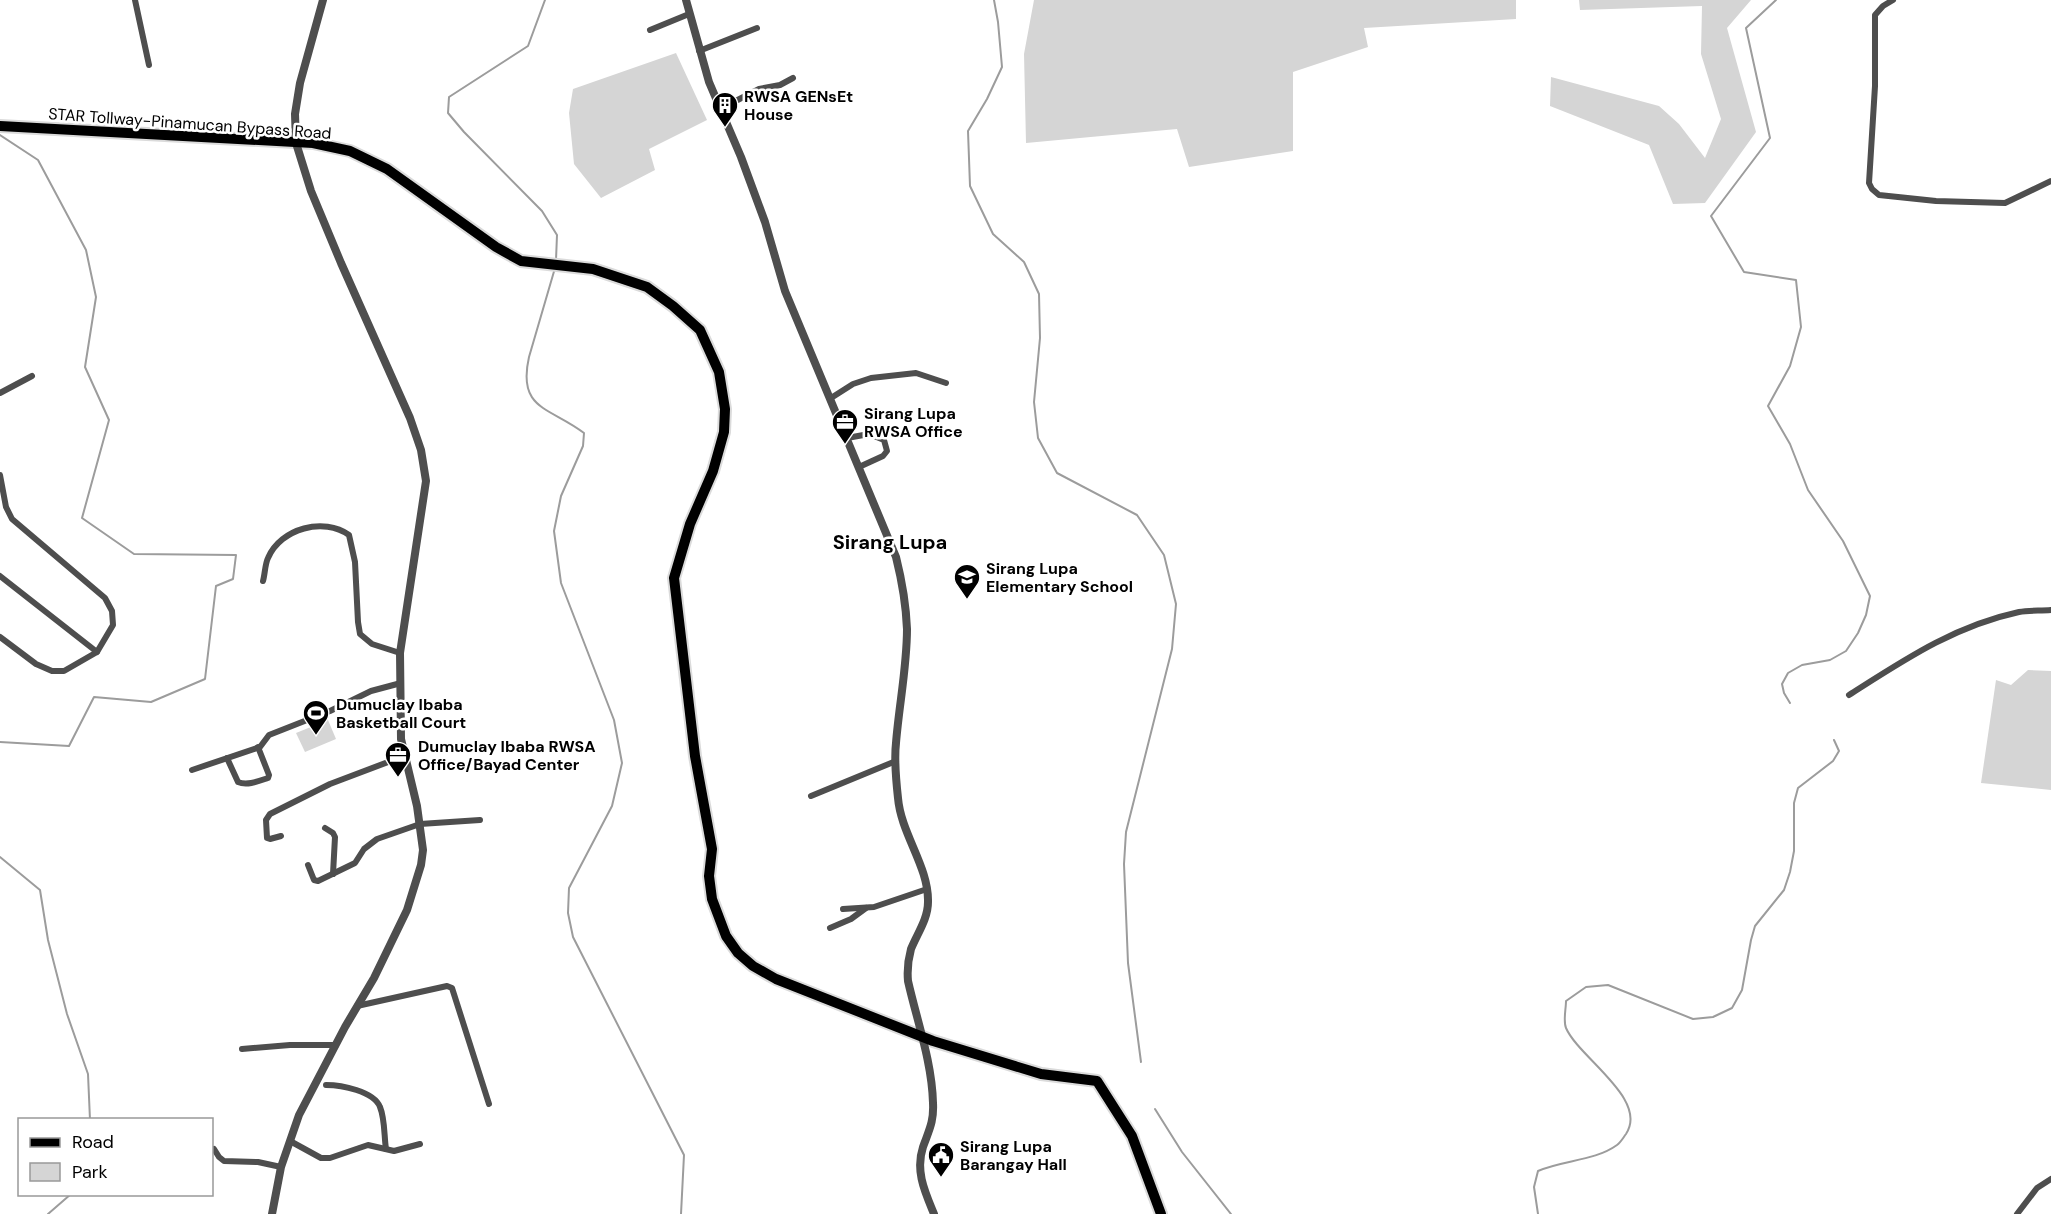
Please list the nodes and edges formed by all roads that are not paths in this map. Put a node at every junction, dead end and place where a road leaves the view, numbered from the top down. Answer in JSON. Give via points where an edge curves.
{"nodes":[{"id":1,"x":135,"y":0,"type":"edge"},
{"id":2,"x":323,"y":0,"type":"edge"},
{"id":3,"x":686,"y":0,"type":"edge"},
{"id":4,"x":1893,"y":0,"type":"edge"},
{"id":5,"x":689,"y":14,"type":"junction"},
{"id":6,"x":757,"y":28,"type":"dead end"},
{"id":7,"x":650,"y":30,"type":"dead end"},
{"id":8,"x":699,"y":51,"type":"junction"},
{"id":9,"x":149,"y":64,"type":"dead end"},
{"id":10,"x":793,"y":78,"type":"dead end"},
{"id":11,"x":720,"y":109,"type":"junction"},
{"id":12,"x":0,"y":126,"type":"edge"},
{"id":13,"x":296,"y":143,"type":"junction"},
{"id":14,"x":2051,"y":181,"type":"edge"},
{"id":15,"x":32,"y":376,"type":"dead end"},
{"id":16,"x":946,"y":383,"type":"dead end"},
{"id":17,"x":0,"y":393,"type":"edge"},
{"id":18,"x":831,"y":398,"type":"junction"},
{"id":19,"x":847,"y":438,"type":"junction"},
{"id":20,"x":859,"y":467,"type":"junction"},
{"id":21,"x":0,"y":475,"type":"edge"},
{"id":22,"x":0,"y":576,"type":"edge"},
{"id":23,"x":263,"y":581,"type":"dead end"},
{"id":24,"x":2051,"y":610,"type":"edge"},
{"id":25,"x":0,"y":637,"type":"edge"},
{"id":26,"x":97,"y":652,"type":"junction"},
{"id":27,"x":400,"y":653,"type":"junction"},
{"id":28,"x":401,"y":683,"type":"junction"},
{"id":29,"x":1849,"y":695,"type":"dead end"},
{"id":30,"x":258,"y":747,"type":"junction"},
{"id":31,"x":404,"y":756,"type":"junction"},
{"id":32,"x":227,"y":758,"type":"junction"},
{"id":33,"x":896,"y":761,"type":"junction"},
{"id":34,"x":192,"y":770,"type":"dead end"},
{"id":35,"x":811,"y":796,"type":"dead end"},
{"id":36,"x":480,"y":820,"type":"dead end"},
{"id":37,"x":420,"y":824,"type":"junction"},
{"id":38,"x":325,"y":828,"type":"dead end"},
{"id":39,"x":281,"y":836,"type":"dead end"},
{"id":40,"x":308,"y":865,"type":"dead end"},
{"id":41,"x":333,"y":874,"type":"junction"},
{"id":42,"x":927,"y":889,"type":"junction"},
{"id":43,"x":866,"y":908,"type":"junction"},
{"id":44,"x":843,"y":909,"type":"dead end"},
{"id":45,"x":830,"y":928,"type":"dead end"},
{"id":46,"x":357,"y":1006,"type":"junction"},
{"id":47,"x":921,"y":1036,"type":"junction"},
{"id":48,"x":336,"y":1045,"type":"junction"},
{"id":49,"x":242,"y":1049,"type":"dead end"},
{"id":50,"x":326,"y":1085,"type":"dead end"},
{"id":51,"x":489,"y":1104,"type":"dead end"},
{"id":52,"x":290,"y":1141,"type":"junction"},
{"id":53,"x":420,"y":1144,"type":"dead end"},
{"id":54,"x":214,"y":1149,"type":"dead end"},
{"id":55,"x":386,"y":1149,"type":"junction"},
{"id":56,"x":281,"y":1167,"type":"junction"},
{"id":57,"x":2051,"y":1179,"type":"edge"},
{"id":58,"x":272,"y":1214,"type":"edge"},
{"id":59,"x":934,"y":1214,"type":"edge"},
{"id":60,"x":1161,"y":1214,"type":"edge"},
{"id":61,"x":2017,"y":1214,"type":"edge"}],
"edges":[{"from":1,"to":9,"type":"street"},
{"from":2,"to":13,"type":"street","via":[[300,83]]},
{"from":3,"to":5,"type":"street"},
{"from":4,"to":14,"type":"street","via":[[1875,15],[1869,183],[1872,189],[1880,195],[1904,198],[2005,203]]},
{"from":5,"to":7,"type":"street"},
{"from":5,"to":8,"type":"street"},
{"from":6,"to":8,"type":"street"},
{"from":8,"to":11,"type":"street"},
{"from":10,"to":11,"type":"street","via":[[759,89]]},
{"from":11,"to":18,"type":"street","via":[[765,222],[785,291]]},
{"from":12,"to":13,"type":"main road","name":"STAR Tollway-Pinamucan Bypass Road"},
{"from":13,"to":27,"type":"street","via":[[315,201],[422,450],[426,481]]},
{"from":13,"to":47,"type":"main road","name":"STAR Tollway-Pinamucan Bypass Road","via":[[332,146],[367,158],[401,177],[521,261],[593,269],[647,287],[700,330],[719,372],[724,432],[674,578],[695,756],[712,849],[709,876],[718,918],[726,936],[753,966],[776,979]]},
{"from":15,"to":17,"type":"street"},
{"from":16,"to":18,"type":"street","via":[[916,373],[871,378]]},
{"from":18,"to":19,"type":"street"},
{"from":19,"to":20,"type":"street"},
{"from":19,"to":20,"type":"street","via":[[869,434],[884,440],[887,446],[883,456]]},
{"from":20,"to":33,"type":"street","via":[[896,557],[905,598],[907,632]]},
{"from":21,"to":26,"type":"street","via":[[12,519],[105,598],[112,611],[113,625]]},
{"from":22,"to":26,"type":"street"},
{"from":23,"to":27,"type":"street","via":[[267,559],[275,546],[292,533],[313,526],[339,528],[349,535],[355,562],[360,634],[372,644]]},
{"from":24,"to":29,"type":"street","via":[[2020,612],[1950,634]]},
{"from":25,"to":26,"type":"street","via":[[52,671],[64,671]]},
{"from":27,"to":28,"type":"street"},
{"from":28,"to":30,"type":"street","via":[[371,691],[268,735]]},
{"from":28,"to":31,"type":"street"},
{"from":30,"to":32,"type":"street"},
{"from":30,"to":32,"type":"street","via":[[269,775],[258,782],[238,782]]},
{"from":31,"to":37,"type":"street"},
{"from":31,"to":39,"type":"street","via":[[330,784],[270,814],[266,820],[267,838]]},
{"from":32,"to":34,"type":"street"},
{"from":33,"to":35,"type":"street"},
{"from":33,"to":42,"type":"street","via":[[900,814]]},
{"from":36,"to":37,"type":"street"},
{"from":37,"to":41,"type":"street","via":[[374,841],[355,863]]},
{"from":37,"to":46,"type":"street","via":[[422,865],[407,910]]},
{"from":38,"to":41,"type":"street","via":[[335,837]]},
{"from":40,"to":41,"type":"street","via":[[316,881]]},
{"from":42,"to":43,"type":"street"},
{"from":42,"to":47,"type":"street","via":[[927,912],[907,968]]},
{"from":43,"to":44,"type":"street"},
{"from":43,"to":45,"type":"street"},
{"from":46,"to":48,"type":"street"},
{"from":46,"to":51,"type":"street","via":[[452,988]]},
{"from":47,"to":59,"type":"street","via":[[934,1117],[920,1170]]},
{"from":47,"to":60,"type":"main road","name":"STAR Tollway-Pinamucan Bypass Road","via":[[1041,1074],[1097,1081],[1132,1136]]},
{"from":48,"to":49,"type":"street"},
{"from":48,"to":52,"type":"street","via":[[299,1115]]},
{"from":50,"to":55,"type":"street","via":[[340,1085],[377,1102]]},
{"from":52,"to":55,"type":"street","via":[[321,1158],[368,1145]]},
{"from":52,"to":56,"type":"street"},
{"from":53,"to":55,"type":"street","via":[[394,1151]]},
{"from":54,"to":56,"type":"street","via":[[224,1161]]},
{"from":56,"to":58,"type":"street"},
{"from":57,"to":61,"type":"street","via":[[2037,1188]]}]}
